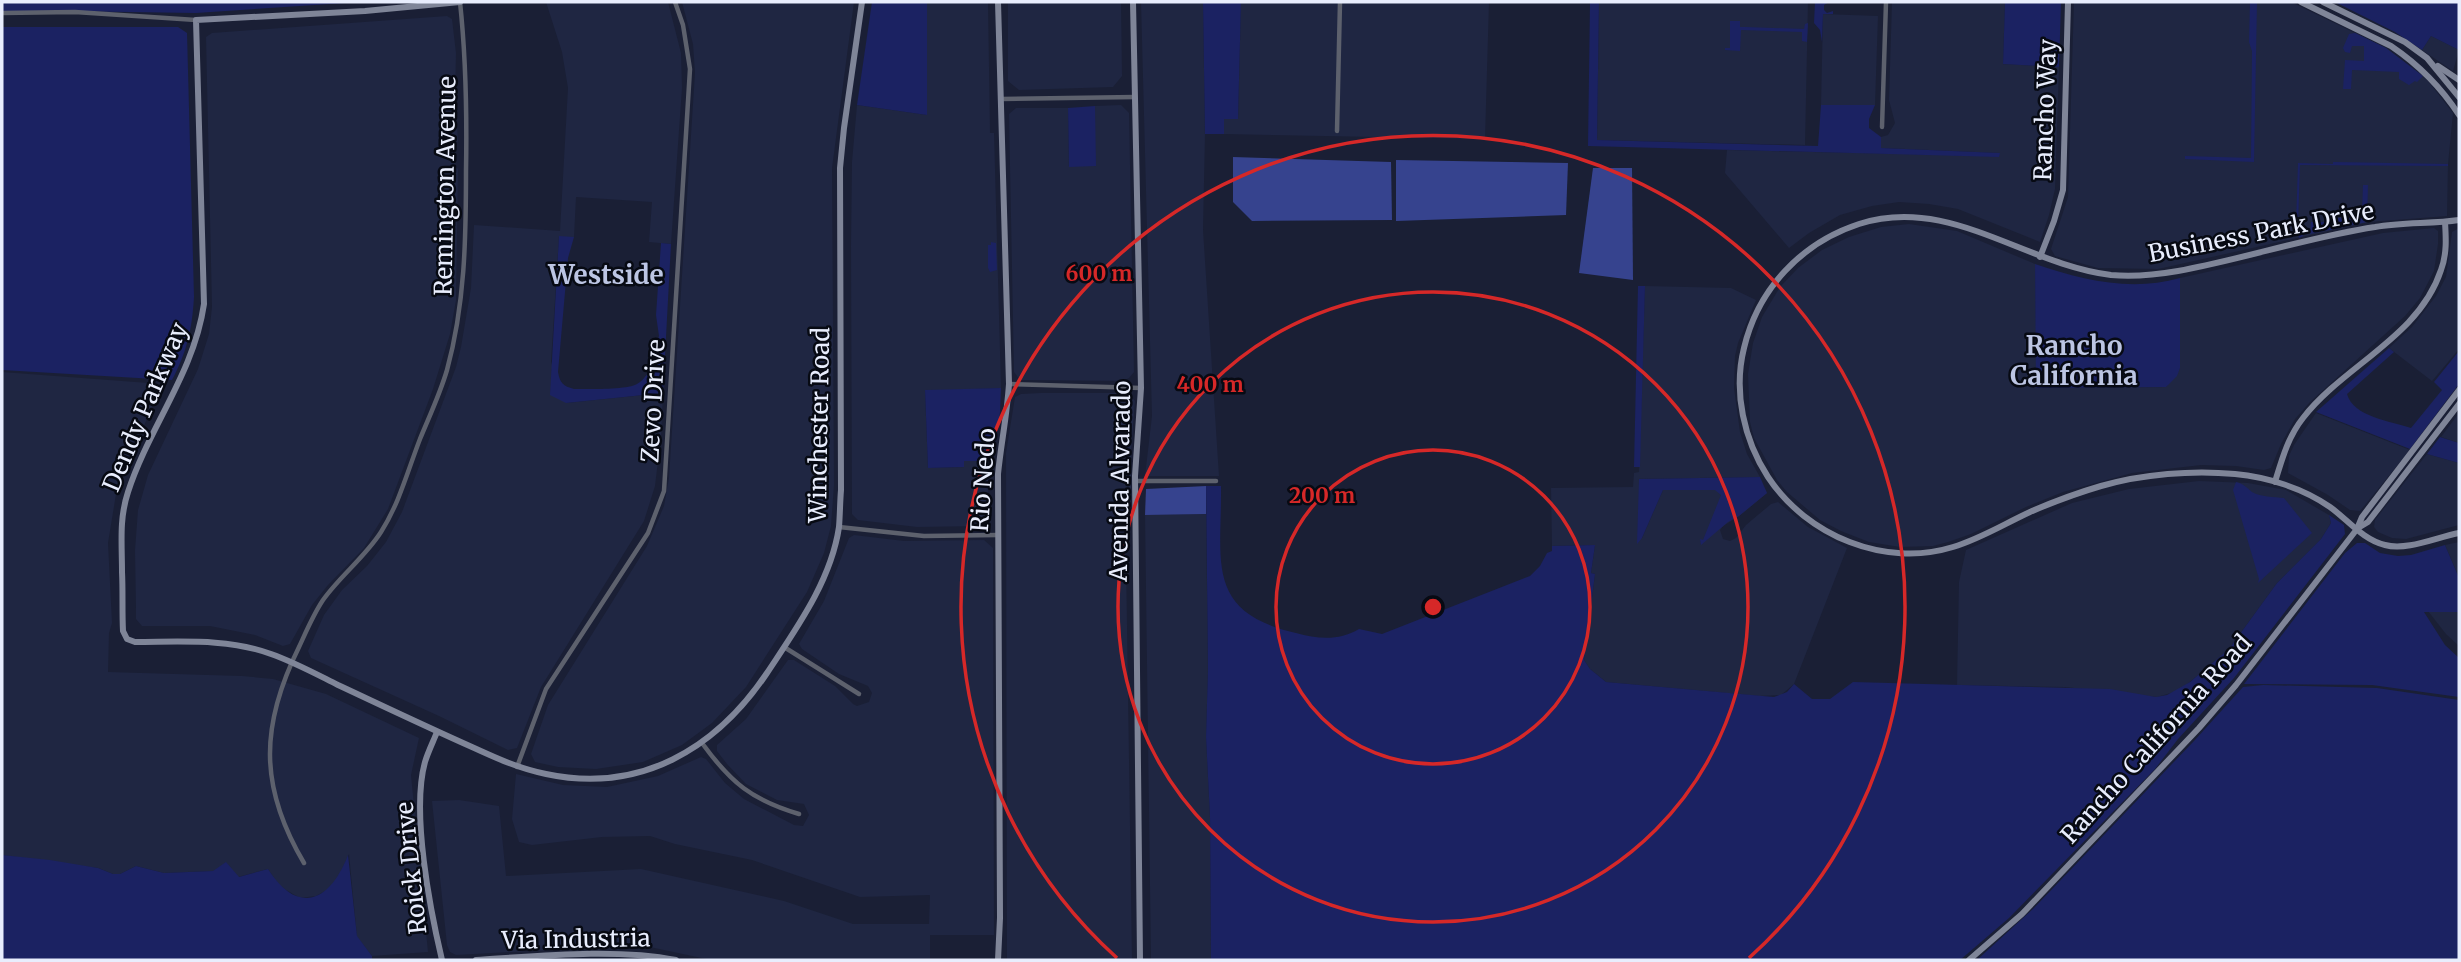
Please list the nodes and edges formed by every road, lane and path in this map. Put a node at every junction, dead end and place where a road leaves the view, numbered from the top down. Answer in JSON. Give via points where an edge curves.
{"nodes":[{"id":1,"x":460,"y":2,"type":"edge"},
{"id":2,"x":675,"y":2,"type":"edge"},
{"id":3,"x":862,"y":2,"type":"edge"},
{"id":4,"x":998,"y":2,"type":"edge"},
{"id":5,"x":1133,"y":2,"type":"edge"},
{"id":6,"x":1340,"y":2,"type":"edge"},
{"id":7,"x":1886,"y":2,"type":"edge"},
{"id":8,"x":2068,"y":2,"type":"edge"},
{"id":9,"x":2301,"y":2,"type":"edge"},
{"id":10,"x":2323,"y":2,"type":"edge"},
{"id":11,"x":2,"y":13,"type":"edge"},
{"id":12,"x":196,"y":20,"type":"junction"},
{"id":13,"x":2427,"y":58,"type":"junction"},
{"id":14,"x":2459,"y":80,"type":"edge"},
{"id":15,"x":1135,"y":97,"type":"junction"},
{"id":16,"x":2459,"y":97,"type":"edge"},
{"id":17,"x":1001,"y":100,"type":"junction"},
{"id":18,"x":2459,"y":115,"type":"edge"},
{"id":19,"x":1882,"y":127,"type":"dead end"},
{"id":20,"x":1337,"y":131,"type":"dead end"},
{"id":21,"x":2459,"y":220,"type":"edge"},
{"id":22,"x":2445,"y":222,"type":"junction"},
{"id":23,"x":2040,"y":257,"type":"junction"},
{"id":24,"x":1009,"y":384,"type":"junction"},
{"id":25,"x":1141,"y":388,"type":"junction"},
{"id":26,"x":2459,"y":390,"type":"edge"},
{"id":27,"x":2459,"y":404,"type":"edge"},
{"id":28,"x":1135,"y":481,"type":"junction"},
{"id":29,"x":1216,"y":481,"type":"dead end"},
{"id":30,"x":2275,"y":482,"type":"junction"},
{"id":31,"x":839,"y":527,"type":"junction"},
{"id":32,"x":2357,"y":529,"type":"junction"},
{"id":33,"x":2459,"y":533,"type":"edge"},
{"id":34,"x":998,"y":535,"type":"junction"},
{"id":35,"x":127,"y":639,"type":"joint"},
{"id":36,"x":784,"y":647,"type":"junction"},
{"id":37,"x":291,"y":662,"type":"junction"},
{"id":38,"x":859,"y":694,"type":"dead end"},
{"id":39,"x":437,"y":732,"type":"junction"},
{"id":40,"x":702,"y":743,"type":"junction"},
{"id":41,"x":517,"y":767,"type":"junction"},
{"id":42,"x":799,"y":814,"type":"dead end"},
{"id":43,"x":304,"y":863,"type":"dead end"},
{"id":44,"x":442,"y":960,"type":"edge"},
{"id":45,"x":476,"y":960,"type":"edge"},
{"id":46,"x":676,"y":960,"type":"edge"},
{"id":47,"x":998,"y":960,"type":"edge"},
{"id":48,"x":1140,"y":960,"type":"edge"},
{"id":49,"x":1969,"y":960,"type":"edge"}],
"edges":[{"from":1,"to":12,"type":"street"},
{"from":1,"to":37,"type":"street","name":"Remington Avenue","via":[[465,41],[466,257],[460,312],[446,372],[387,521],[365,554],[324,598]]},
{"from":2,"to":41,"type":"street","name":"Zevo Drive","via":[[690,69],[664,491],[648,533],[546,689]]},
{"from":3,"to":31,"type":"street","name":"Winchester Road","via":[[841,168]]},
{"from":4,"to":17,"type":"street","name":"Rio Nedo"},
{"from":5,"to":15,"type":"street","name":"Avenida Alvarado"},
{"from":6,"to":20,"type":"street"},
{"from":7,"to":19,"type":"street"},
{"from":8,"to":23,"type":"street","name":"Rancho Way","via":[[2063,190]]},
{"from":9,"to":18,"type":"street","via":[[2404,55],[2443,91]]},
{"from":10,"to":13,"type":"street","via":[[2405,42]]},
{"from":11,"to":12,"type":"street","via":[[75,12]]},
{"from":12,"to":35,"type":"street","name":"Dendy Parkway","via":[[204,304],[188,364],[125,501],[122,631]]},
{"from":13,"to":14,"type":"street"},
{"from":13,"to":16,"type":"street"},
{"from":15,"to":17,"type":"street"},
{"from":15,"to":25,"type":"street","name":"Avenida Alvarado"},
{"from":17,"to":24,"type":"street","name":"Rio Nedo"},
{"from":21,"to":22,"type":"street","name":"Business Park Drive"},
{"from":22,"to":23,"type":"street","name":"Business Park Drive","via":[[2376,227],[2153,276],[2111,275]]},
{"from":22,"to":30,"type":"street","via":[[2446,248],[2434,288],[2398,332],[2303,418],[2286,444]]},
{"from":23,"to":30,"type":"street","name":"Business Park Drive","via":[[1955,222],[1919,217],[1848,228],[1789,267],[1752,323],[1743,350],[1740,392],[1756,456],[1793,507],[1827,532],[1852,543],[1894,552],[1925,552],[1973,540],[2102,486],[2142,477],[2235,474]]},
{"from":24,"to":25,"type":"street"},
{"from":24,"to":34,"type":"street","name":"Rio Nedo","via":[[998,474]]},
{"from":25,"to":28,"type":"street","name":"Avenida Alvarado"},
{"from":26,"to":32,"type":"street","name":"Rancho California Road"},
{"from":27,"to":32,"type":"street","name":"Rancho California Road","via":[[2368,522]]},
{"from":28,"to":29,"type":"street"},
{"from":28,"to":48,"type":"street","name":"Avenida Alvarado"},
{"from":30,"to":32,"type":"street","name":"Business Park Drive","via":[[2321,501]]},
{"from":31,"to":34,"type":"street","via":[[916,535]]},
{"from":31,"to":36,"type":"street","name":"Winchester Road","via":[[827,569]]},
{"from":32,"to":33,"type":"street","name":"Business Park Drive","via":[[2375,542],[2397,547]]},
{"from":32,"to":49,"type":"street","name":"Rancho California Road","via":[[2199,729],[2022,914]]},
{"from":34,"to":47,"type":"street","name":"Rio Nedo"},
{"from":35,"to":37,"type":"street","name":"Winchester Road","via":[[231,643]]},
{"from":36,"to":38,"type":"street"},
{"from":36,"to":40,"type":"street","name":"Winchester Road","via":[[746,703]]},
{"from":37,"to":39,"type":"street","name":"Winchester Road"},
{"from":37,"to":43,"type":"street","name":"Remington Avenue","via":[[275,709],[269,753],[280,816]]},
{"from":39,"to":41,"type":"street","name":"Winchester Road"},
{"from":39,"to":44,"type":"street","name":"Roick Drive","via":[[425,761],[421,809],[430,905]]},
{"from":40,"to":41,"type":"street","name":"Winchester Road","via":[[656,766],[610,777],[558,776]]},
{"from":40,"to":42,"type":"street","via":[[720,768],[754,797]]},
{"from":45,"to":46,"type":"street","name":"Via Industria","via":[[605,954]]}]}
